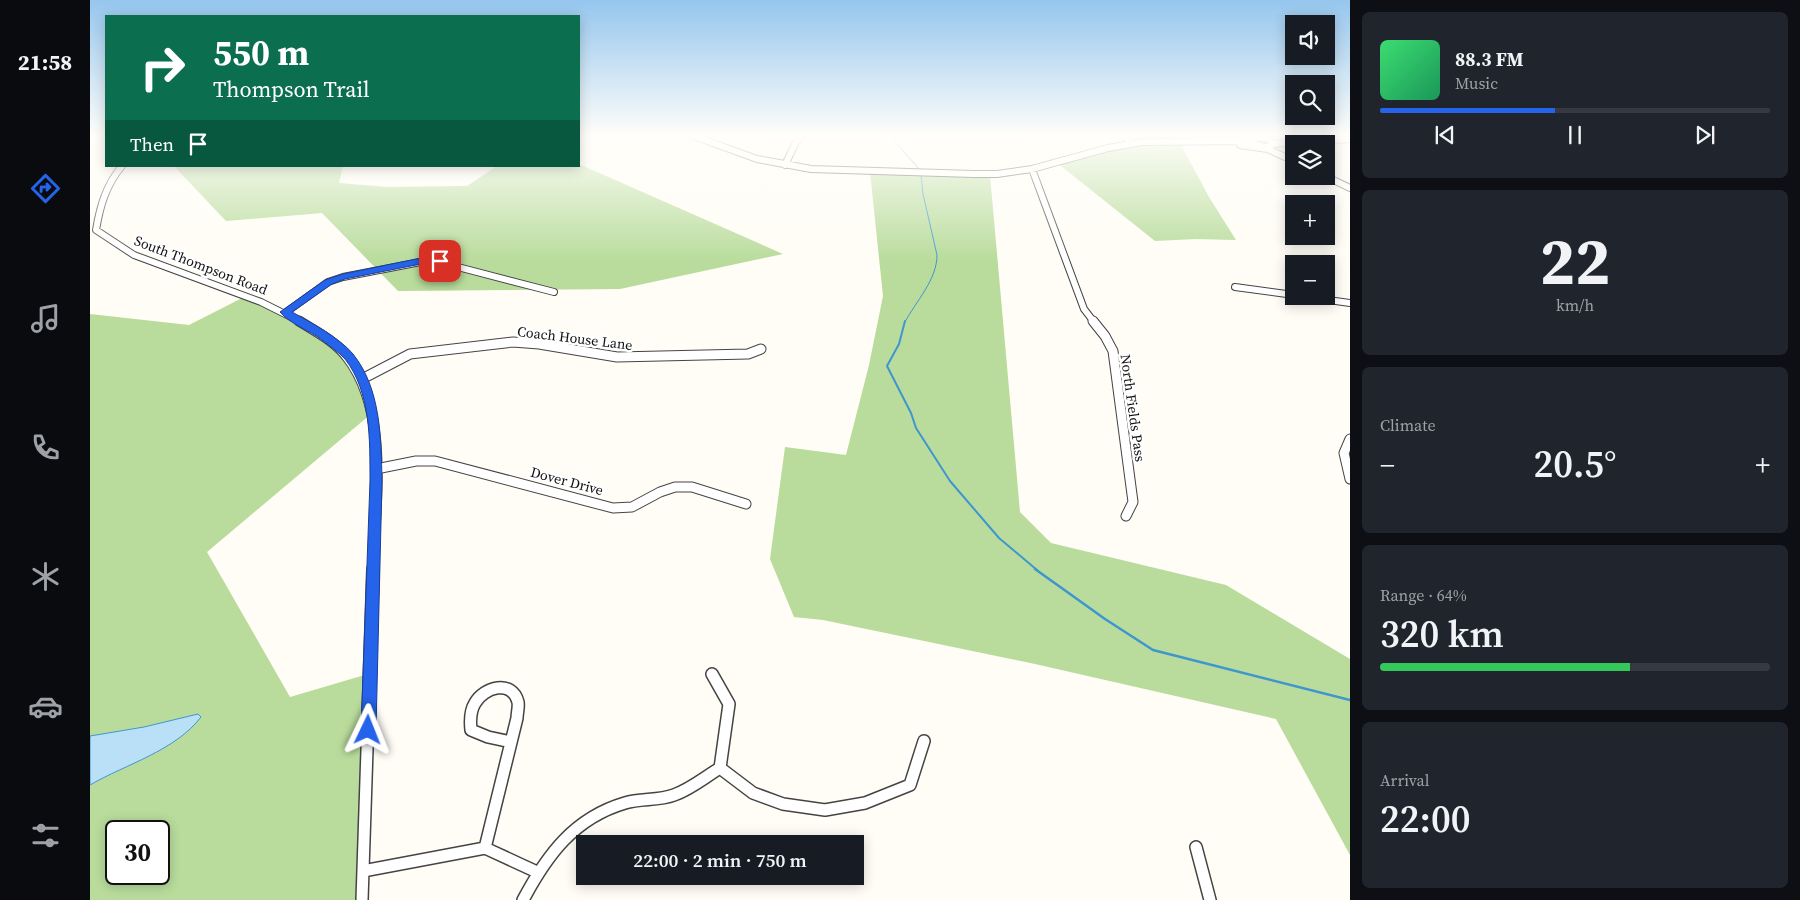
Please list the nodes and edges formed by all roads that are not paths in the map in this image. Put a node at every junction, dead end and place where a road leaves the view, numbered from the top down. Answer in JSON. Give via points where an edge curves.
{"nodes":[{"id":1,"x":113,"y":177,"type":"edge"},
{"id":2,"x":1035,"y":177,"type":"edge"},
{"id":3,"x":1335,"y":180,"type":"edge"},
{"id":4,"x":1350,"y":188,"type":"edge"},
{"id":5,"x":93,"y":231,"type":"edge"},
{"id":6,"x":1236,"y":287,"type":"dead end"},
{"id":7,"x":554,"y":292,"type":"dead end"},
{"id":8,"x":1285,"y":295,"type":"edge"},
{"id":9,"x":1335,"y":301,"type":"edge"},
{"id":10,"x":1350,"y":303,"type":"edge"},
{"id":11,"x":285,"y":312,"type":"junction"},
{"id":12,"x":761,"y":349,"type":"dead end"},
{"id":13,"x":362,"y":379,"type":"junction"},
{"id":14,"x":1350,"y":439,"type":"edge"},
{"id":15,"x":376,"y":468,"type":"junction"},
{"id":16,"x":1350,"y":478,"type":"edge"},
{"id":17,"x":746,"y":504,"type":"dead end"},
{"id":18,"x":1126,"y":516,"type":"dead end"},
{"id":19,"x":712,"y":674,"type":"dead end"},
{"id":20,"x":924,"y":741,"type":"dead end"},
{"id":21,"x":511,"y":742,"type":"junction"},
{"id":22,"x":720,"y":768,"type":"junction"},
{"id":23,"x":1196,"y":847,"type":"dead end"},
{"id":24,"x":485,"y":848,"type":"junction"},
{"id":25,"x":363,"y":871,"type":"junction"},
{"id":26,"x":537,"y":872,"type":"junction"},
{"id":27,"x":362,"y":900,"type":"edge"},
{"id":28,"x":523,"y":900,"type":"edge"},
{"id":29,"x":1210,"y":900,"type":"edge"}],
"edges":[{"from":1,"to":5,"type":"street","name":"South Thompson Road","via":[[102,196]]},
{"from":2,"to":18,"type":"street","name":"North Fields Pass","via":[[1084,309],[1113,351],[1133,502]]},
{"from":3,"to":4,"type":"street"},
{"from":5,"to":11,"type":"street","name":"South Thompson Road","via":[[133,255]]},
{"from":6,"to":8,"type":"street"},
{"from":7,"to":11,"type":"street","via":[[431,260],[328,282]]},
{"from":9,"to":10,"type":"street"},
{"from":11,"to":13,"type":"street","name":"South Thompson Road","via":[[317,330],[348,356]]},
{"from":12,"to":13,"type":"street","name":"Coach House Lane","via":[[748,354],[626,358],[513,342],[410,354]]},
{"from":13,"to":15,"type":"street","name":"South Thompson Road","via":[[371,410]]},
{"from":14,"to":16,"type":"street","via":[[1344,451]]},
{"from":15,"to":17,"type":"street","name":"Dover Drive","via":[[435,461],[613,508],[632,508],[675,487],[692,487]]},
{"from":15,"to":25,"type":"street","name":"South Thompson Road"},
{"from":19,"to":22,"type":"street","via":[[729,704]]},
{"from":20,"to":22,"type":"street","via":[[910,785],[865,803],[824,810],[783,804],[753,793]]},
{"from":21,"to":21,"type":"street","via":[[517,718],[515,694],[500,687],[481,693],[474,700],[470,712],[471,730]]},
{"from":21,"to":24,"type":"street"},
{"from":22,"to":26,"type":"street","via":[[674,795],[624,803],[576,825]]},
{"from":23,"to":29,"type":"street"},
{"from":24,"to":25,"type":"street"},
{"from":24,"to":26,"type":"street"},
{"from":25,"to":27,"type":"street","name":"South Thompson Road"},
{"from":26,"to":28,"type":"street"}]}
